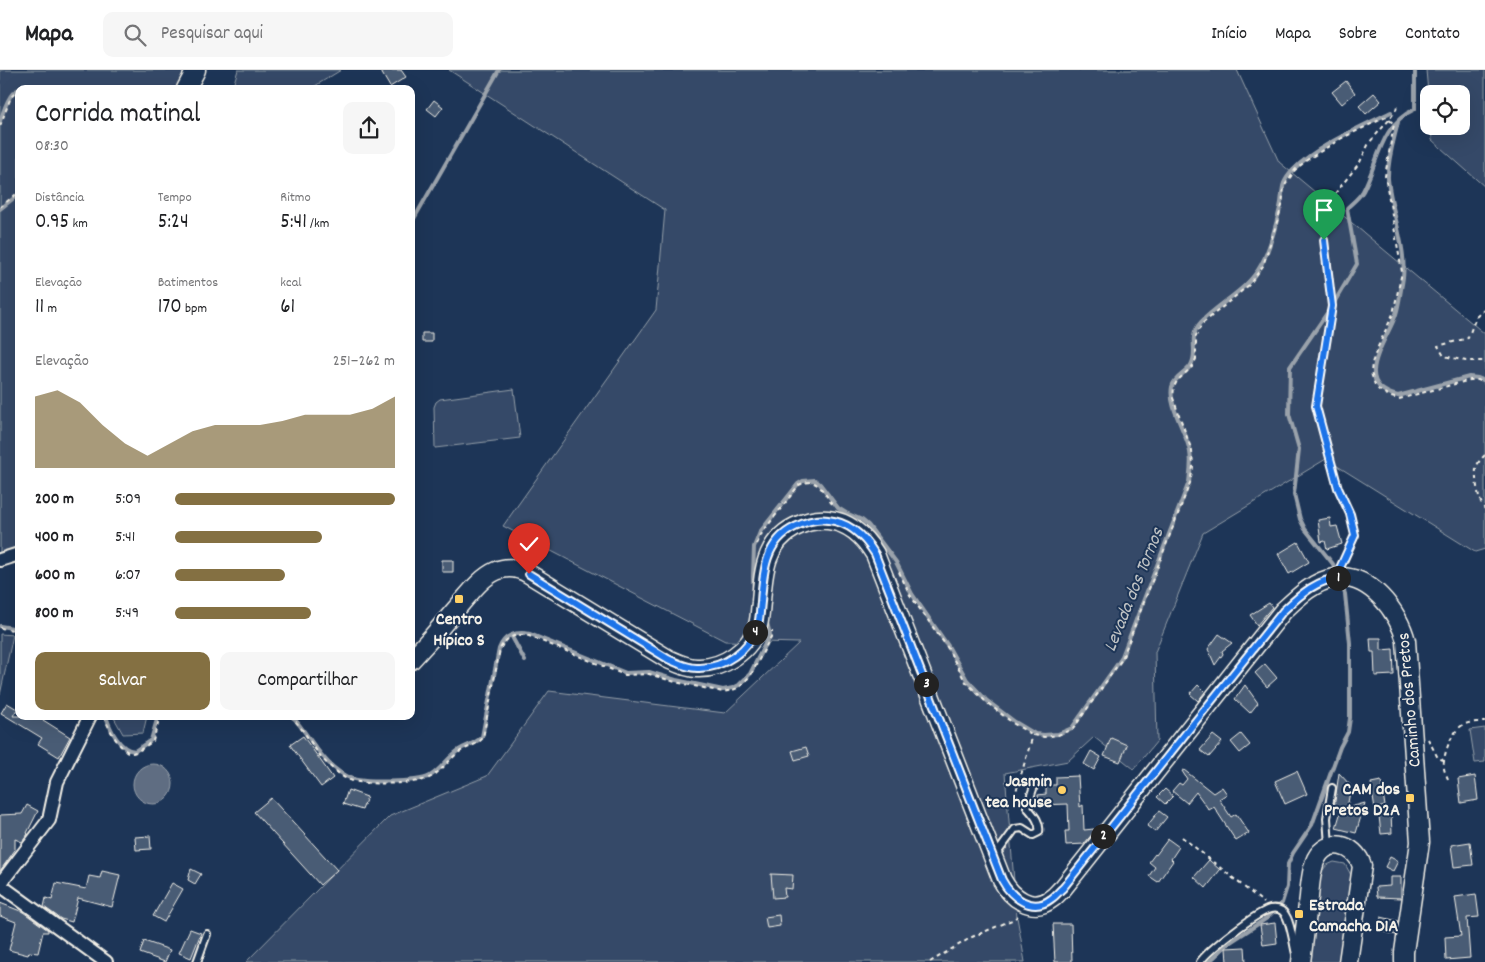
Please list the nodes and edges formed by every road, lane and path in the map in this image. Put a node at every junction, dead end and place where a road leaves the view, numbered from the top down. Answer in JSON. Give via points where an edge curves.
{"nodes":[{"id":1,"x":196,"y":70,"type":"edge"},
{"id":2,"x":188,"y":85,"type":"edge"},
{"id":3,"x":15,"y":93,"type":"edge"},
{"id":4,"x":1397,"y":106,"type":"dead end"},
{"id":5,"x":1389,"y":120,"type":"junction"},
{"id":6,"x":0,"y":126,"type":"edge"},
{"id":7,"x":15,"y":195,"type":"edge"},
{"id":8,"x":0,"y":207,"type":"edge"},
{"id":9,"x":1485,"y":309,"type":"edge"},
{"id":10,"x":1485,"y":361,"type":"edge"},
{"id":11,"x":1485,"y":384,"type":"edge"},
{"id":12,"x":1485,"y":454,"type":"edge"},
{"id":13,"x":1485,"y":509,"type":"edge"},
{"id":14,"x":15,"y":555,"type":"edge"},
{"id":15,"x":0,"y":560,"type":"edge"},
{"id":16,"x":1338,"y":578,"type":"junction"},
{"id":17,"x":0,"y":628,"type":"edge"},
{"id":18,"x":15,"y":631,"type":"edge"},
{"id":19,"x":415,"y":655,"type":"edge"},
{"id":20,"x":88,"y":720,"type":"edge"},
{"id":21,"x":105,"y":720,"type":"edge"},
{"id":22,"x":159,"y":720,"type":"edge"},
{"id":23,"x":1485,"y":722,"type":"edge"},
{"id":24,"x":1033,"y":735,"type":"dead end"},
{"id":25,"x":1448,"y":779,"type":"dead end"},
{"id":26,"x":1034,"y":786,"type":"dead end"},
{"id":27,"x":1332,"y":788,"type":"dead end"},
{"id":28,"x":1027,"y":807,"type":"junction"},
{"id":29,"x":1182,"y":837,"type":"dead end"},
{"id":30,"x":1329,"y":846,"type":"junction"},
{"id":31,"x":994,"y":858,"type":"junction"},
{"id":32,"x":0,"y":885,"type":"edge"},
{"id":33,"x":1022,"y":902,"type":"junction"},
{"id":34,"x":1275,"y":909,"type":"junction"},
{"id":35,"x":207,"y":934,"type":"dead end"},
{"id":36,"x":106,"y":962,"type":"edge"},
{"id":37,"x":197,"y":962,"type":"edge"},
{"id":38,"x":930,"y":962,"type":"edge"},
{"id":39,"x":1200,"y":962,"type":"edge"},
{"id":40,"x":1300,"y":962,"type":"edge"},
{"id":41,"x":1348,"y":962,"type":"edge"},
{"id":42,"x":1404,"y":962,"type":"edge"}],
"edges":[{"from":1,"to":2,"type":"main road"},
{"from":3,"to":6,"type":"path"},
{"from":4,"to":5,"type":"path"},
{"from":5,"to":11,"type":"path","via":[[1394,124],[1386,176],[1402,272],[1393,314],[1372,363],[1372,378],[1379,390],[1398,399],[1470,380]]},
{"from":5,"to":16,"type":"path","via":[[1369,143],[1360,162],[1334,195],[1325,210],[1322,225],[1332,306],[1316,406],[1338,488],[1355,535]]},
{"from":7,"to":8,"type":"path"},
{"from":9,"to":10,"type":"path","via":[[1476,318],[1468,338],[1438,346],[1444,356]]},
{"from":12,"to":13,"type":"path","via":[[1476,468],[1480,500]]},
{"from":14,"to":15,"type":"street"},
{"from":16,"to":33,"type":"main road","via":[[1310,588],[1283,611],[1063,888],[1040,904]]},
{"from":16,"to":42,"type":"main road","name":"Caminho dos Pretos","via":[[1366,585],[1377,593],[1396,615],[1406,641],[1420,842]]},
{"from":17,"to":18,"type":"path"},
{"from":19,"to":31,"type":"main road","via":[[488,575],[511,568],[523,570],[683,666],[716,665],[733,657],[755,633],[765,566],[775,542],[788,530],[805,522],[823,519],[840,522],[866,539],[875,554]]},
{"from":20,"to":32,"type":"street","via":[[57,782],[49,820]]},
{"from":21,"to":22,"type":"path","via":[[124,750],[131,753],[153,741]]},
{"from":23,"to":25,"type":"path","via":[[1465,724],[1452,735],[1444,761]]},
{"from":24,"to":28,"type":"path","via":[[1014,798]]},
{"from":26,"to":28,"type":"lane"},
{"from":27,"to":30,"type":"lane","via":[[1327,818]]},
{"from":28,"to":31,"type":"lane","via":[[1038,821],[1039,832],[1032,835],[1022,828],[1015,829]]},
{"from":29,"to":34,"type":"path"},
{"from":30,"to":40,"type":"main road","via":[[1320,854],[1314,867]]},
{"from":30,"to":41,"type":"main road","via":[[1350,848],[1362,866]]},
{"from":31,"to":33,"type":"main road","via":[[1007,890]]},
{"from":32,"to":36,"type":"street"},
{"from":33,"to":38,"type":"path","via":[[1019,915],[1012,920],[972,937]]},
{"from":34,"to":39,"type":"lane","via":[[1218,943]]},
{"from":34,"to":40,"type":"lane","via":[[1288,919]]},
{"from":35,"to":37,"type":"lane"}]}
